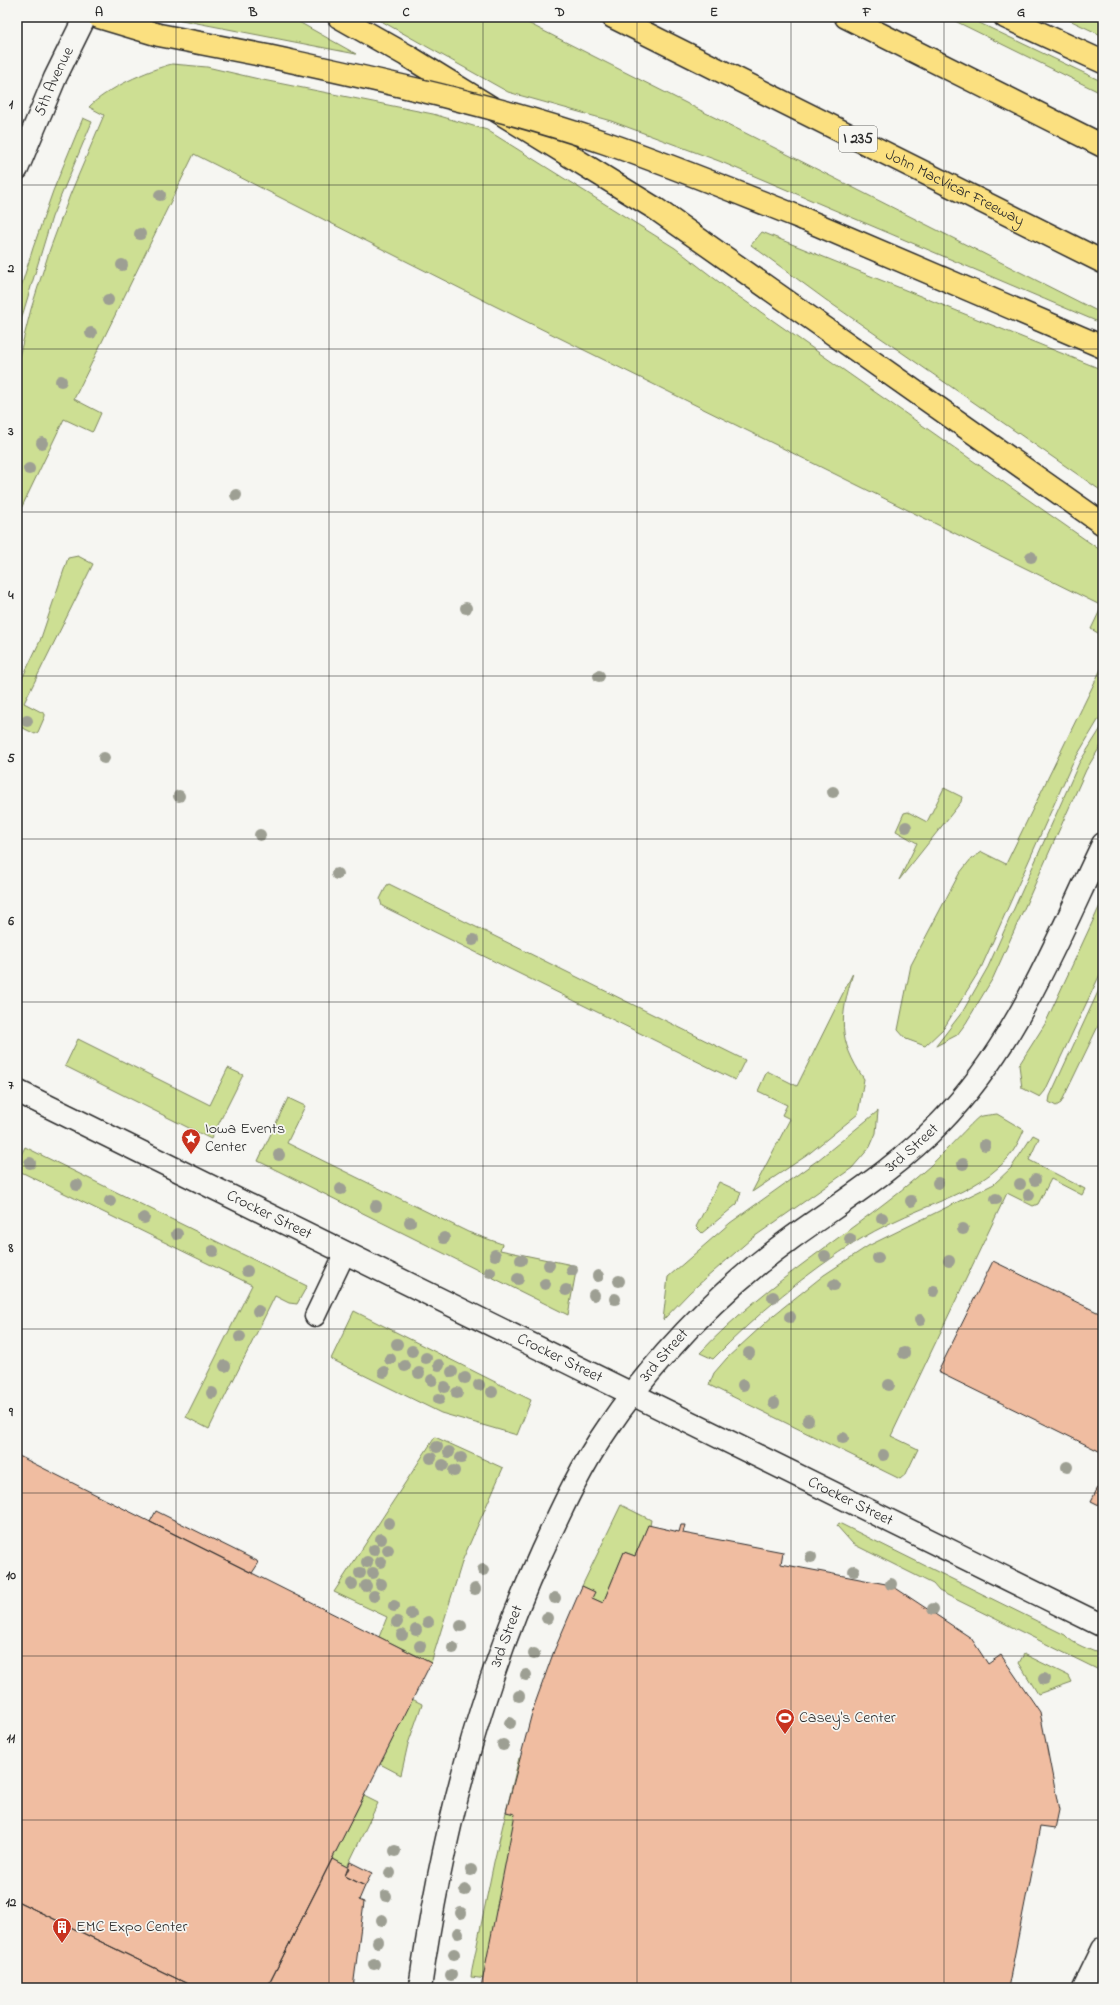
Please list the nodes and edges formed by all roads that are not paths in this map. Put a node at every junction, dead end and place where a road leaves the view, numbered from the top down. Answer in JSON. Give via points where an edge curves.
{"nodes":[{"id":1,"x":85,"y":17,"type":"edge"},
{"id":2,"x":99,"y":17,"type":"edge"},
{"id":3,"x":339,"y":17,"type":"edge"},
{"id":4,"x":614,"y":17,"type":"edge"},
{"id":5,"x":846,"y":17,"type":"edge"},
{"id":6,"x":1005,"y":17,"type":"edge"},
{"id":7,"x":1103,"y":62,"type":"edge"},
{"id":8,"x":1103,"y":146,"type":"edge"},
{"id":9,"x":17,"y":169,"type":"edge"},
{"id":10,"x":1103,"y":262,"type":"edge"},
{"id":11,"x":1103,"y":347,"type":"edge"},
{"id":12,"x":1103,"y":524,"type":"edge"},
{"id":13,"x":1103,"y":844,"type":"edge"},
{"id":14,"x":17,"y":1091,"type":"edge"},
{"id":15,"x":345,"y":1253,"type":"junction"},
{"id":16,"x":315,"y":1316,"type":"dead end"},
{"id":17,"x":632,"y":1394,"type":"junction"},
{"id":18,"x":1103,"y":1626,"type":"edge"},
{"id":19,"x":1103,"y":1949,"type":"edge"},
{"id":20,"x":420,"y":1988,"type":"edge"},
{"id":21,"x":1084,"y":1988,"type":"edge"}],
"edges":[{"from":1,"to":9,"type":"main road","name":"5th Avenue","via":[[53,83]]},
{"from":2,"to":11,"type":"highway","bridge":true,"via":[[158,35],[267,56],[436,94],[533,120],[613,146],[804,219]]},
{"from":3,"to":12,"type":"highway","via":[[420,63],[656,208]]},
{"from":4,"to":10,"type":"highway","name":"John MacVicar Freeway","number":"I 235"},
{"from":5,"to":8,"type":"highway"},
{"from":6,"to":7,"type":"highway"},
{"from":13,"to":17,"type":"main road","name":"3rd Street","via":[[1027,1000],[988,1065],[961,1100],[942,1122],[897,1163],[793,1237],[724,1293],[685,1332]]},
{"from":14,"to":15,"type":"main road","name":"Crocker Street"},
{"from":15,"to":16,"type":"lane"},
{"from":15,"to":17,"type":"main road","name":"Crocker Street"},
{"from":17,"to":18,"type":"main road","name":"Crocker Street"},
{"from":17,"to":20,"type":"main road","name":"3rd Street","via":[[605,1432],[553,1528],[493,1671],[464,1772],[436,1888]]},
{"from":19,"to":21,"type":"main road"}]}
